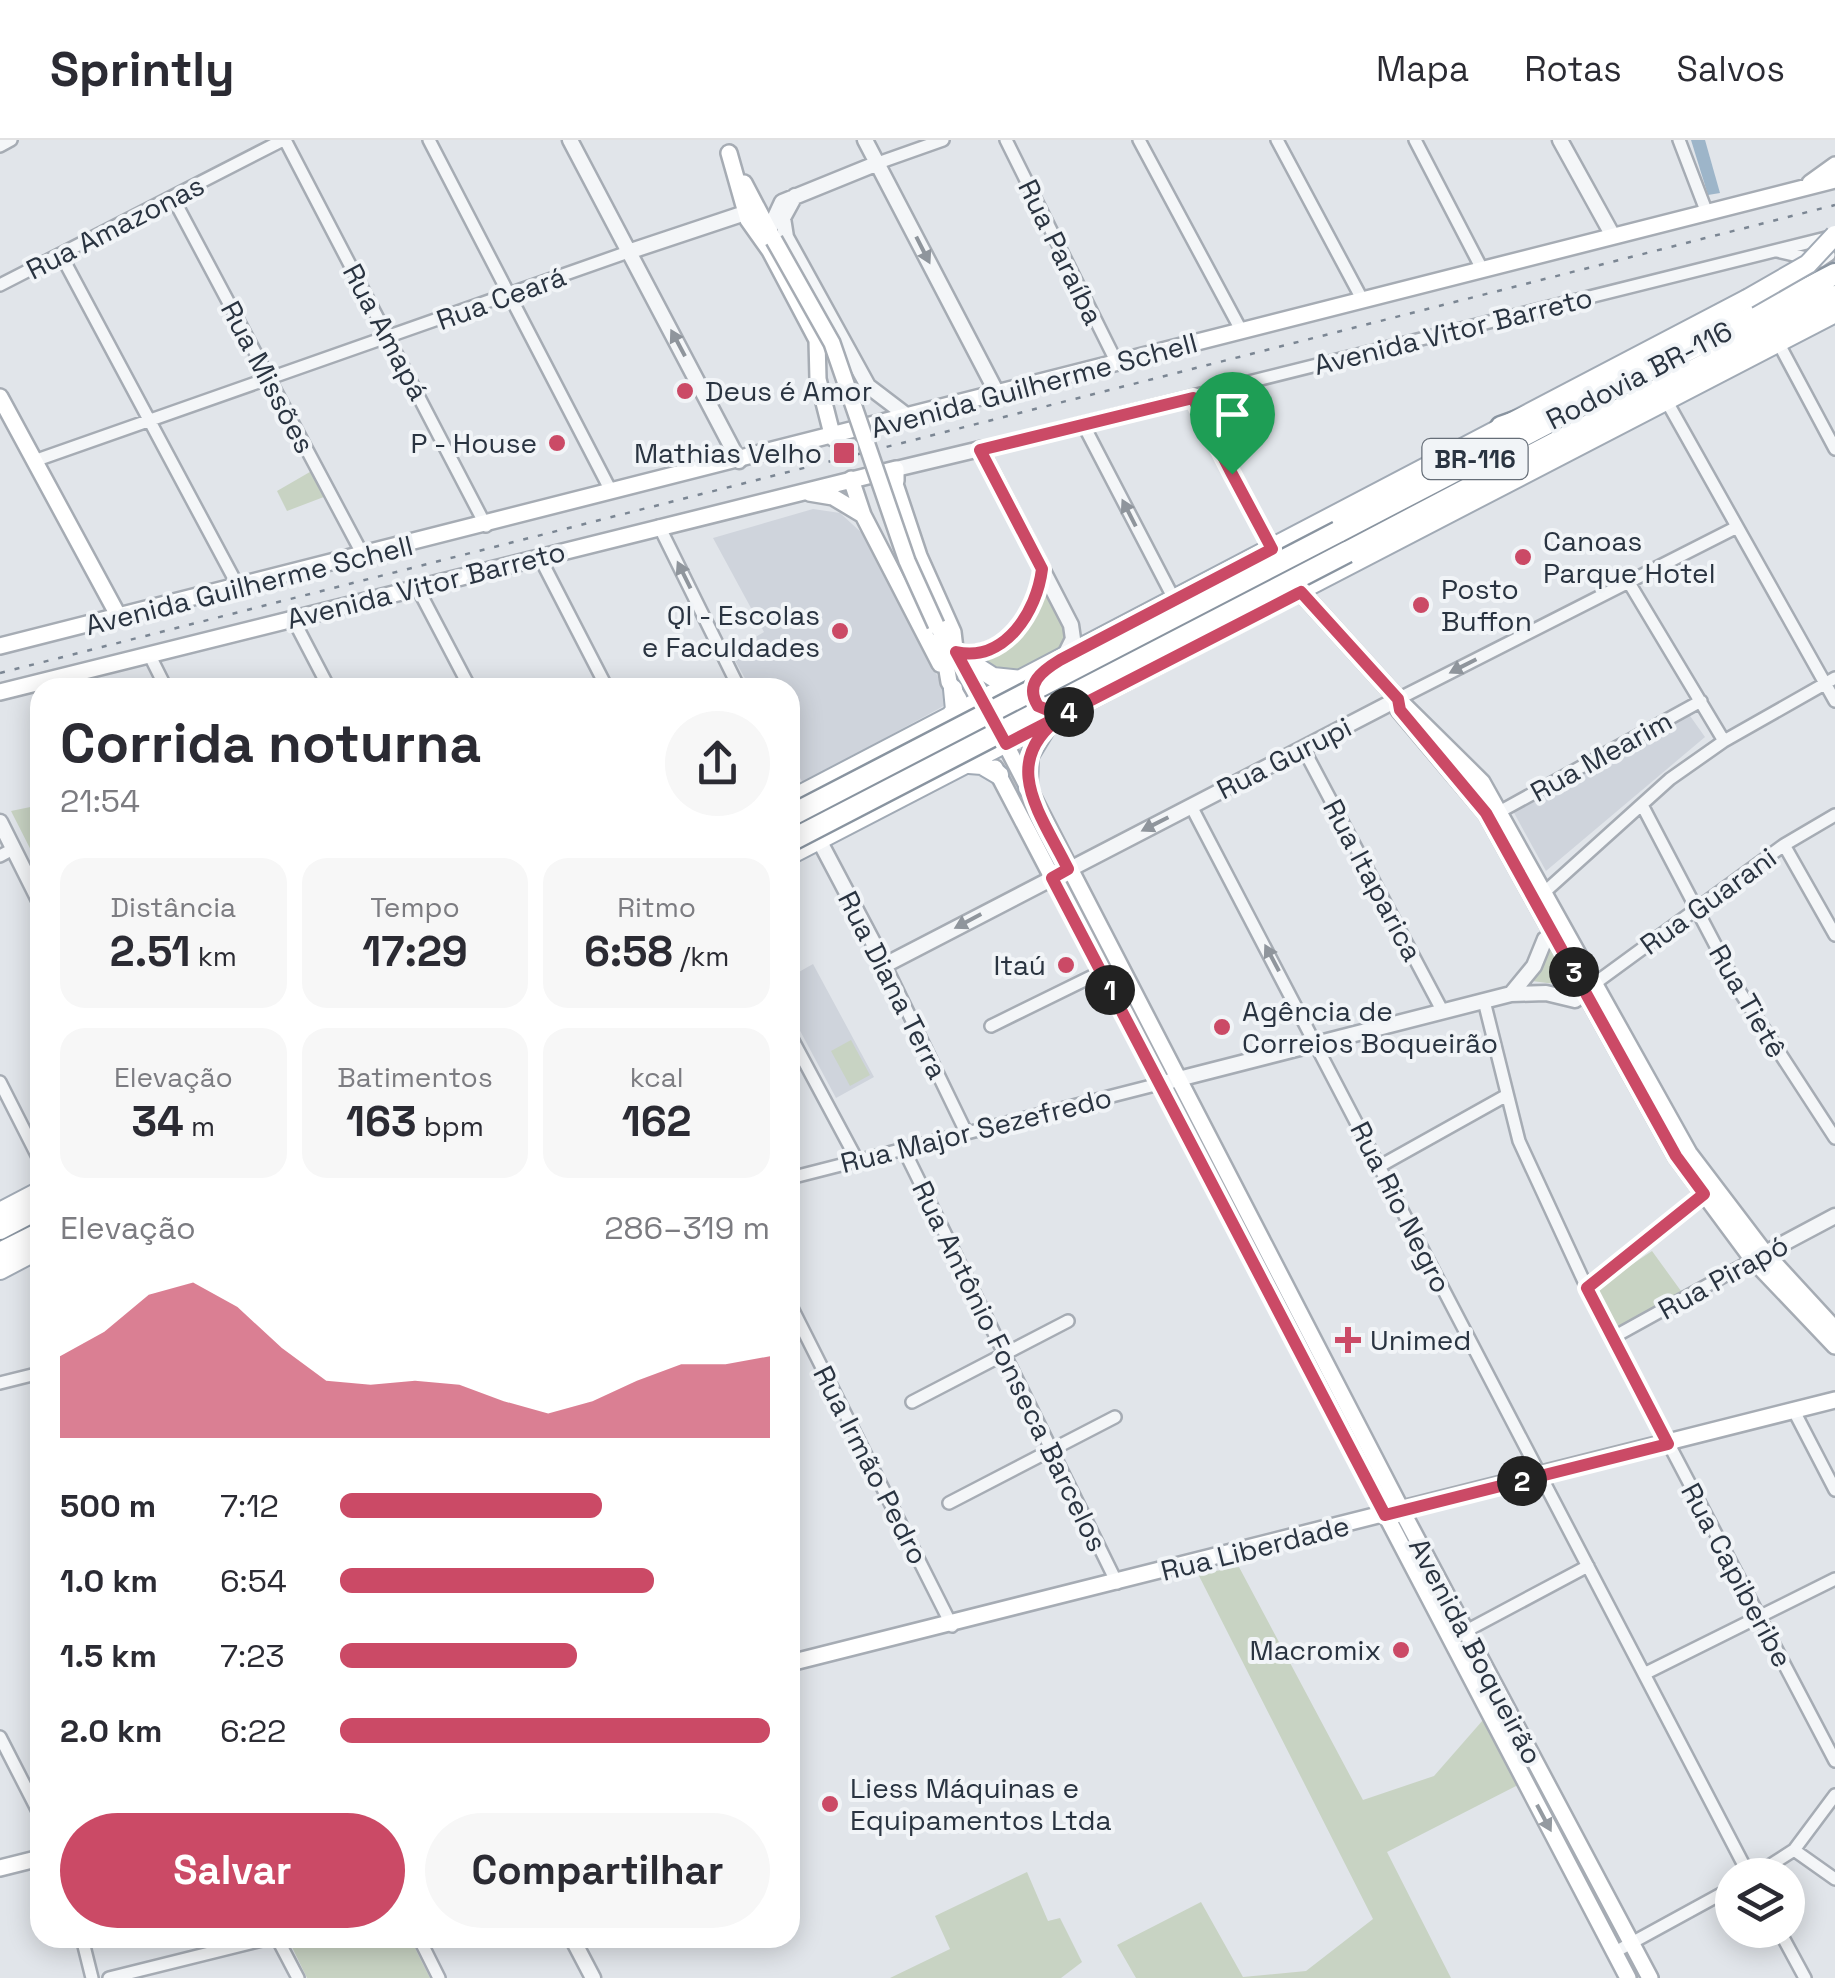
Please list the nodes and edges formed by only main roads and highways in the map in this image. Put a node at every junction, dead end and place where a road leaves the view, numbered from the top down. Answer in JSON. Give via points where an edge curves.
{"nodes":[{"id":1,"x":725,"y":147,"type":"edge"},
{"id":2,"x":1835,"y":164,"type":"edge"},
{"id":3,"x":1835,"y":180,"type":"edge"},
{"id":4,"x":1793,"y":192,"type":"junction"},
{"id":5,"x":1830,"y":236,"type":"edge"},
{"id":6,"x":1835,"y":274,"type":"edge"},
{"id":7,"x":1835,"y":296,"type":"edge"},
{"id":8,"x":1835,"y":311,"type":"edge"},
{"id":9,"x":1614,"y":388,"type":"junction"},
{"id":10,"x":0,"y":397,"type":"edge"},
{"id":11,"x":1651,"y":397,"type":"junction"},
{"id":12,"x":1501,"y":427,"type":"junction"},
{"id":13,"x":1605,"y":432,"type":"junction"},
{"id":14,"x":833,"y":438,"type":"junction"},
{"id":15,"x":851,"y":479,"type":"junction"},
{"id":16,"x":800,"y":492,"type":"junction"},
{"id":17,"x":863,"y":515,"type":"junction"},
{"id":18,"x":1301,"y":592,"type":"junction"},
{"id":19,"x":119,"y":617,"type":"junction"},
{"id":20,"x":938,"y":629,"type":"junction"},
{"id":21,"x":0,"y":646,"type":"edge"},
{"id":22,"x":956,"y":652,"type":"junction"},
{"id":23,"x":1040,"y":672,"type":"junction"},
{"id":24,"x":55,"y":678,"type":"edge"},
{"id":25,"x":1023,"y":680,"type":"junction"},
{"id":26,"x":30,"y":684,"type":"edge"},
{"id":27,"x":952,"y":685,"type":"junction"},
{"id":28,"x":0,"y":692,"type":"edge"},
{"id":29,"x":1398,"y":699,"type":"junction"},
{"id":30,"x":983,"y":701,"type":"junction"},
{"id":31,"x":965,"y":711,"type":"junction"},
{"id":32,"x":1062,"y":716,"type":"junction"},
{"id":33,"x":945,"y":722,"type":"junction"},
{"id":34,"x":906,"y":741,"type":"junction"},
{"id":35,"x":1006,"y":744,"type":"junction"},
{"id":36,"x":988,"y":755,"type":"junction"},
{"id":37,"x":968,"y":764,"type":"junction"},
{"id":38,"x":998,"y":776,"type":"junction"},
{"id":39,"x":929,"y":785,"type":"junction"},
{"id":40,"x":1028,"y":788,"type":"junction"},
{"id":41,"x":800,"y":796,"type":"edge"},
{"id":42,"x":800,"y":797,"type":"edge"},
{"id":43,"x":800,"y":835,"type":"edge"},
{"id":44,"x":800,"y":850,"type":"edge"},
{"id":45,"x":1541,"y":895,"type":"junction"},
{"id":46,"x":1555,"y":934,"type":"junction"},
{"id":47,"x":1585,"y":992,"type":"junction"},
{"id":48,"x":30,"y":1196,"type":"edge"},
{"id":49,"x":0,"y":1212,"type":"edge"},
{"id":50,"x":30,"y":1213,"type":"edge"},
{"id":51,"x":0,"y":1229,"type":"edge"},
{"id":52,"x":30,"y":1238,"type":"edge"},
{"id":53,"x":0,"y":1254,"type":"edge"},
{"id":54,"x":30,"y":1254,"type":"edge"},
{"id":55,"x":1759,"y":1256,"type":"junction"},
{"id":56,"x":0,"y":1270,"type":"edge"},
{"id":57,"x":1835,"y":1329,"type":"edge"},
{"id":58,"x":1835,"y":1346,"type":"edge"},
{"id":59,"x":1835,"y":1400,"type":"edge"},
{"id":60,"x":1402,"y":1511,"type":"junction"},
{"id":61,"x":1385,"y":1515,"type":"junction"},
{"id":62,"x":800,"y":1661,"type":"edge"},
{"id":63,"x":30,"y":1860,"type":"edge"},
{"id":64,"x":0,"y":1868,"type":"edge"},
{"id":65,"x":1628,"y":1978,"type":"edge"},
{"id":66,"x":1650,"y":1978,"type":"edge"}],
"edges":[{"from":1,"to":14,"type":"main road","via":[[745,213],[816,340]]},
{"from":1,"to":20,"type":"main road","name":"Avenida Boqueirão","bridge":true,"via":[[844,372],[907,560]]},
{"from":2,"to":4,"type":"main road"},
{"from":3,"to":4,"type":"main road","name":"Avenida Guilherme Schell"},
{"from":4,"to":14,"type":"main road","name":"Avenida Guilherme Schell"},
{"from":5,"to":12,"type":"main road","bridge":true,"via":[[1808,264],[1748,299]]},
{"from":6,"to":9,"type":"highway","name":"Rodovia BR-116","number":"BR-116"},
{"from":7,"to":11,"type":"highway","name":"Rodovia BR-116","number":"BR-116"},
{"from":8,"to":11,"type":"highway","number":"BR-116"},
{"from":8,"to":11,"type":"main road","via":[[1779,344]]},
{"from":9,"to":12,"type":"highway","number":"BR-116"},
{"from":9,"to":42,"type":"highway","name":"Rodovia BR-116","number":"BR-116","bridge":true},
{"from":10,"to":19,"type":"main road"},
{"from":11,"to":13,"type":"highway","number":"BR-116"},
{"from":11,"to":13,"type":"main road"},
{"from":11,"to":43,"type":"highway","name":"Rodovia BR-116","number":"BR-116","bridge":true},
{"from":12,"to":23,"type":"main road"},
{"from":13,"to":18,"type":"main road"},
{"from":14,"to":19,"type":"main road","name":"Avenida Guilherme Schell"},
{"from":15,"to":16,"type":"main road","name":"Avenida Vitor Barreto"},
{"from":15,"to":17,"type":"main road"},
{"from":15,"to":22,"type":"main road","name":"Avenida Vitor Barreto","via":[[894,473]]},
{"from":16,"to":17,"type":"main road","via":[[834,497]]},
{"from":16,"to":24,"type":"main road","name":"Avenida Vitor Barreto"},
{"from":17,"to":27,"type":"main road"},
{"from":18,"to":29,"type":"main road"},
{"from":18,"to":32,"type":"main road"},
{"from":19,"to":21,"type":"main road","name":"Avenida Guilherme Schell"},
{"from":20,"to":22,"type":"main road","name":"Avenida Boqueirão"},
{"from":20,"to":27,"type":"main road","name":"Avenida Boqueirão"},
{"from":22,"to":25,"type":"main road","via":[[993,677]]},
{"from":22,"to":30,"type":"main road","name":"Avenida Boqueirão"},
{"from":23,"to":25,"type":"main road"},
{"from":23,"to":32,"type":"main road","via":[[1032,698],[1042,710]]},
{"from":25,"to":30,"type":"main road"},
{"from":26,"to":28,"type":"main road","name":"Avenida Vitor Barreto"},
{"from":27,"to":31,"type":"main road","name":"Avenida Boqueirão"},
{"from":27,"to":33,"type":"main road","via":[[955,710]]},
{"from":29,"to":45,"type":"main road"},
{"from":29,"to":45,"type":"main road","via":[[1482,782]]},
{"from":30,"to":31,"type":"main road"},
{"from":30,"to":35,"type":"main road","name":"Avenida Boqueirão"},
{"from":31,"to":33,"type":"main road"},
{"from":31,"to":36,"type":"main road","name":"Avenida Boqueirão"},
{"from":32,"to":35,"type":"main road"},
{"from":32,"to":40,"type":"main road","via":[[1034,742]]},
{"from":33,"to":34,"type":"main road"},
{"from":34,"to":39,"type":"main road","via":[[937,758]]},
{"from":34,"to":41,"type":"main road"},
{"from":35,"to":36,"type":"main road"},
{"from":35,"to":40,"type":"main road","name":"Avenida Boqueirão"},
{"from":36,"to":37,"type":"main road"},
{"from":36,"to":38,"type":"main road","name":"Avenida Boqueirão"},
{"from":37,"to":38,"type":"main road"},
{"from":37,"to":39,"type":"main road"},
{"from":38,"to":61,"type":"main road","name":"Avenida Boqueirão"},
{"from":39,"to":44,"type":"main road"},
{"from":40,"to":60,"type":"main road","name":"Avenida Boqueirão"},
{"from":45,"to":46,"type":"main road"},
{"from":45,"to":46,"type":"main road"},
{"from":46,"to":47,"type":"main road"},
{"from":47,"to":55,"type":"main road"},
{"from":47,"to":55,"type":"main road","via":[[1676,1156]]},
{"from":48,"to":49,"type":"main road"},
{"from":50,"to":51,"type":"highway"},
{"from":52,"to":53,"type":"highway"},
{"from":54,"to":56,"type":"main road"},
{"from":55,"to":57,"type":"main road"},
{"from":55,"to":58,"type":"main road"},
{"from":59,"to":60,"type":"main road","name":"Rua Liberdade"},
{"from":60,"to":61,"type":"main road","name":"Rua Liberdade"},
{"from":60,"to":66,"type":"main road","name":"Avenida Boqueirão"},
{"from":61,"to":62,"type":"main road","name":"Rua Liberdade"},
{"from":61,"to":65,"type":"main road","name":"Avenida Boqueirão","one_way":true},
{"from":63,"to":64,"type":"main road"}]}
